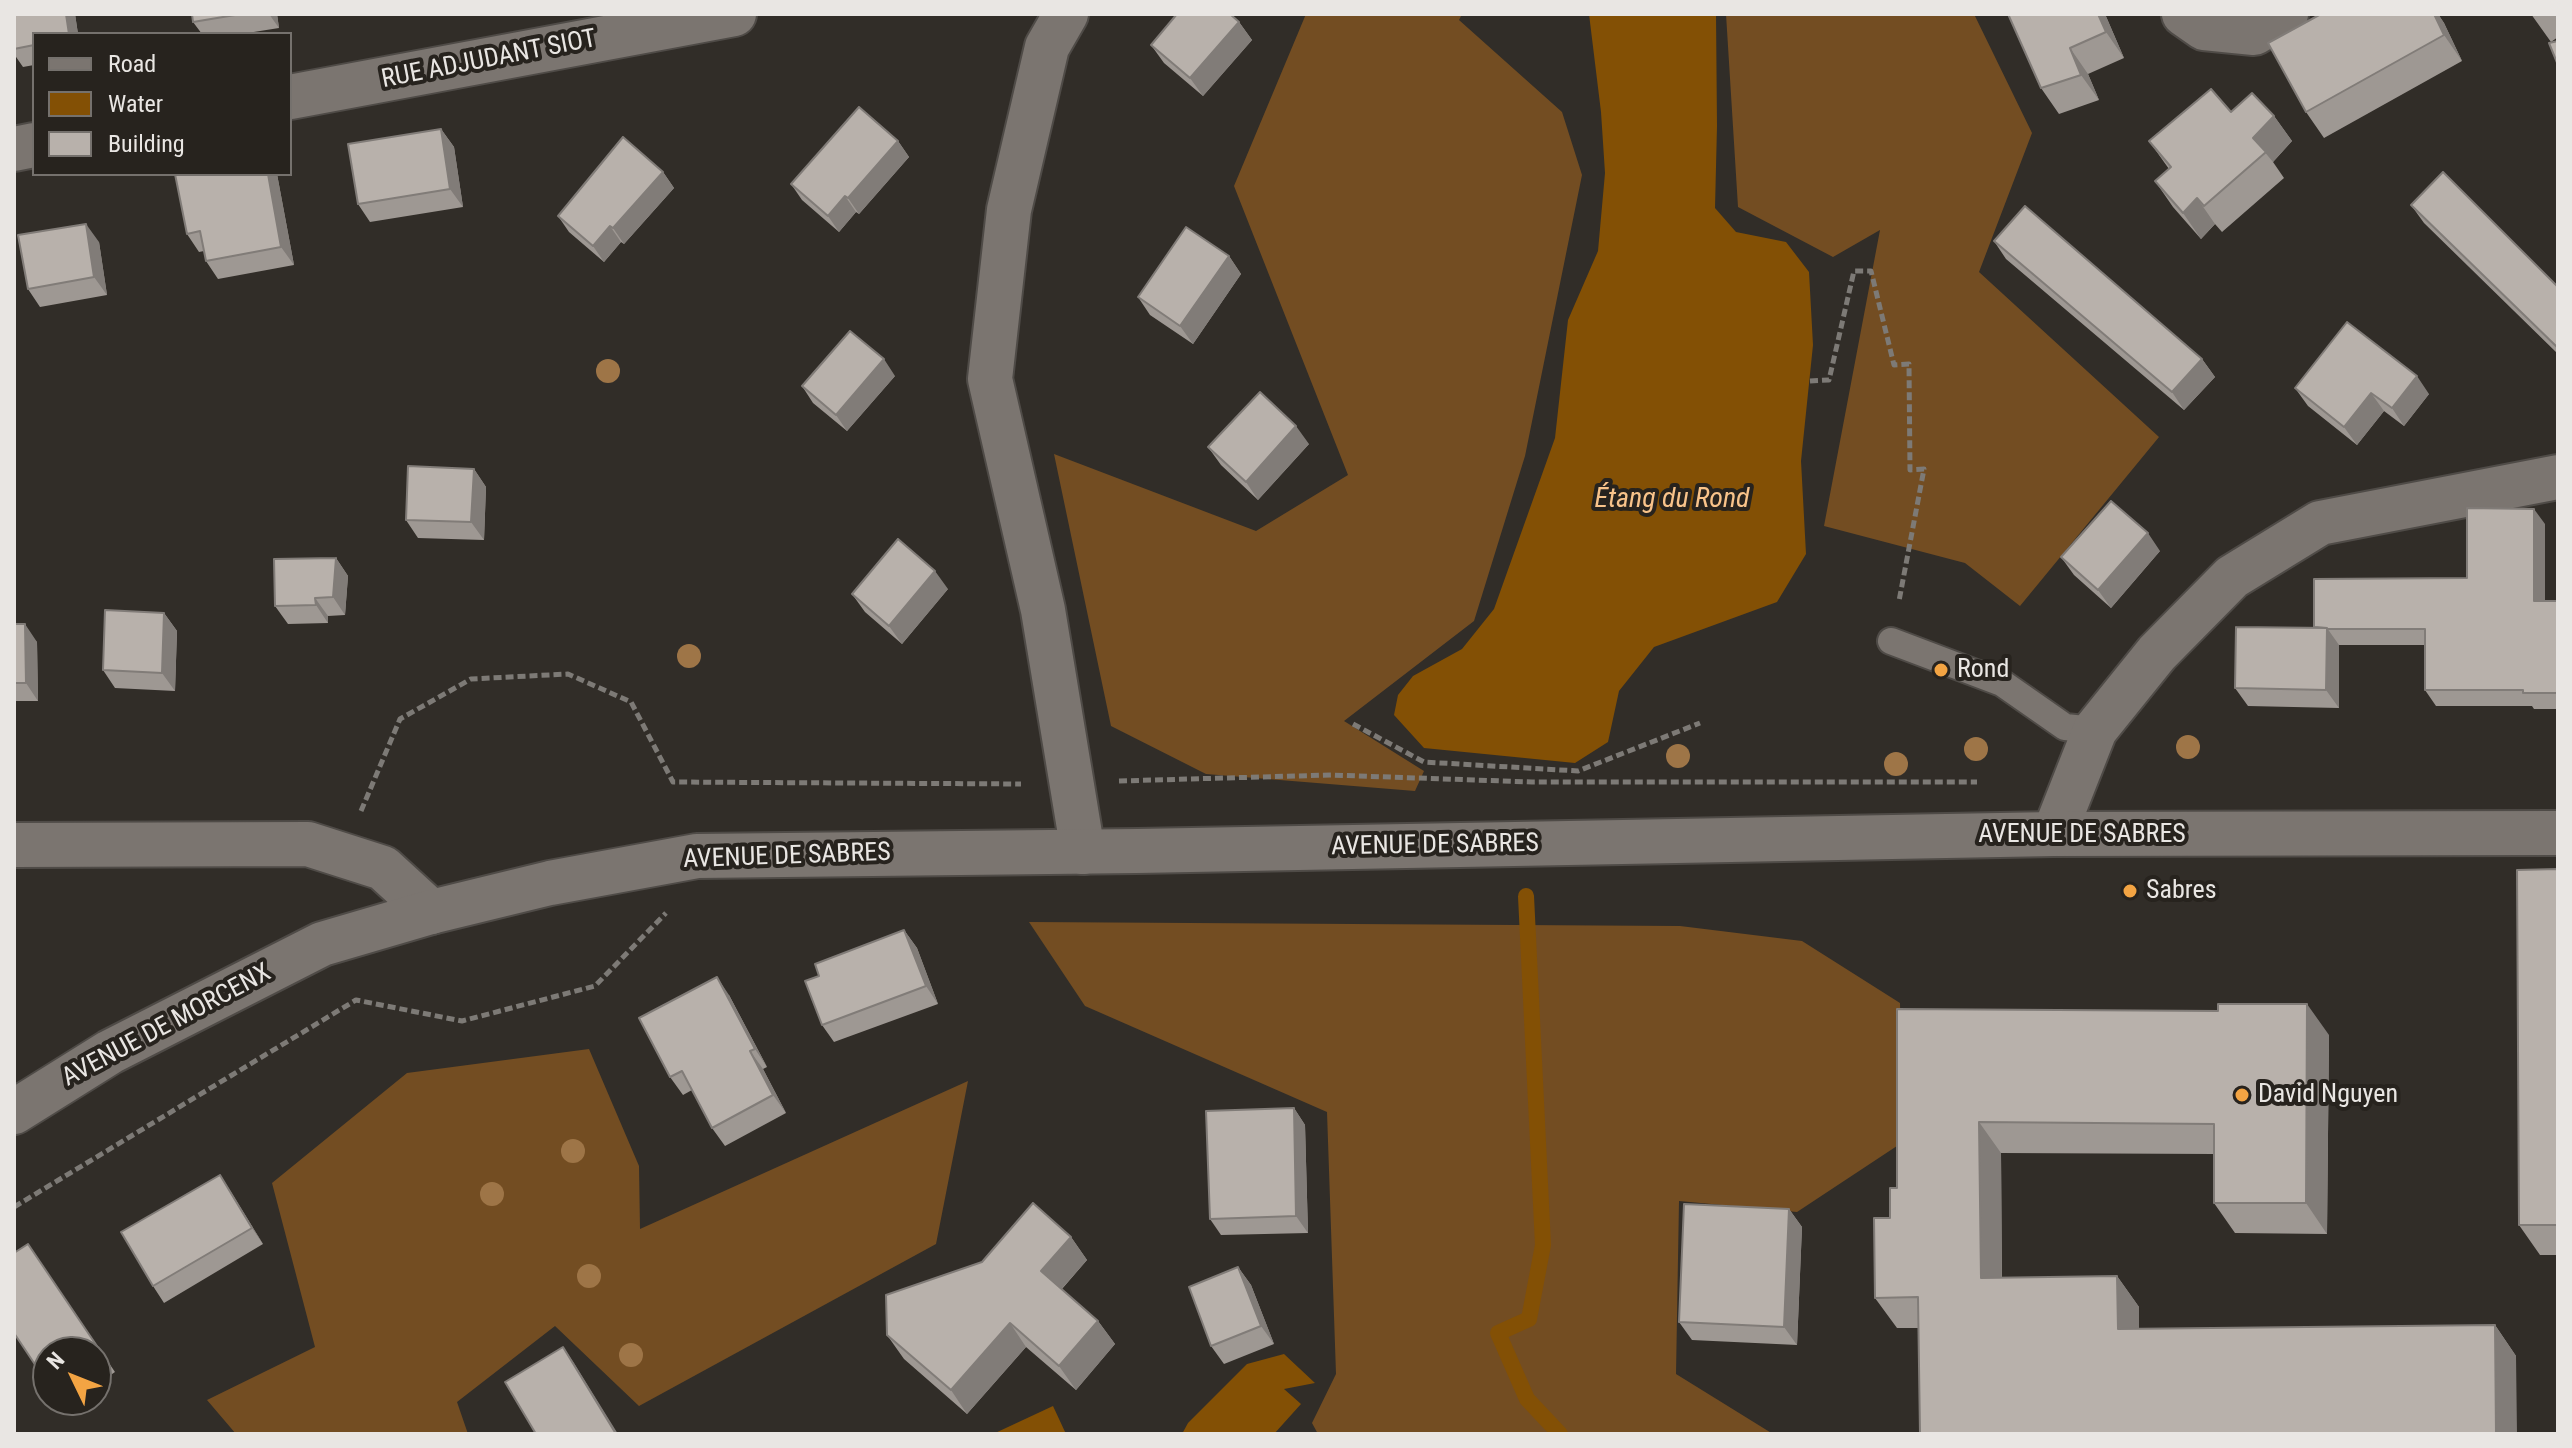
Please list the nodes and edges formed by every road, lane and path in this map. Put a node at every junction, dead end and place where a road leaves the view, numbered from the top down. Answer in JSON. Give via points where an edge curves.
{"nodes":[{"id":1,"x":734,"y":14,"type":"edge"},
{"id":2,"x":1066,"y":14,"type":"edge"},
{"id":3,"x":2184,"y":14,"type":"edge"},
{"id":4,"x":2286,"y":14,"type":"edge"},
{"id":5,"x":292,"y":97,"type":"edge"},
{"id":6,"x":1810,"y":381,"type":"dead end"},
{"id":7,"x":2558,"y":477,"type":"edge"},
{"id":8,"x":1891,"y":641,"type":"joint"},
{"id":9,"x":1700,"y":723,"type":"dead end"},
{"id":10,"x":1353,"y":724,"type":"dead end"},
{"id":11,"x":2095,"y":730,"type":"junction"},
{"id":12,"x":1072,"y":782,"type":"junction"},
{"id":13,"x":1982,"y":782,"type":"dead end"},
{"id":14,"x":2558,"y":833,"type":"edge"},
{"id":15,"x":2054,"y":834,"type":"junction"},
{"id":16,"x":14,"y":845,"type":"edge"},
{"id":17,"x":1083,"y":852,"type":"junction"},
{"id":18,"x":342,"y":855,"type":"junction"},
{"id":19,"x":676,"y":903,"type":"dead end"},
{"id":20,"x":431,"y":912,"type":"junction"},
{"id":21,"x":322,"y":944,"type":"joint"},
{"id":22,"x":14,"y":1112,"type":"edge"},
{"id":23,"x":14,"y":1207,"type":"edge"}],
"edges":[{"from":1,"to":5,"type":"main road","name":"RUE ADJUDANT SIOT"},
{"from":2,"to":12,"type":"main road","via":[[1047,47],[1009,210],[990,379],[1043,610]]},
{"from":3,"to":4,"type":"main road","via":[[2204,28],[2254,33]]},
{"from":6,"to":8,"type":"path","via":[[1829,380],[1854,271],[1871,271],[1894,365],[1909,364],[1910,470],[1924,469]]},
{"from":7,"to":11,"type":"main road","via":[[2320,523],[2232,577],[2157,653]]},
{"from":8,"to":11,"type":"lane","via":[[2002,683],[2065,727]]},
{"from":9,"to":10,"type":"path","via":[[1578,771],[1424,762]]},
{"from":11,"to":15,"type":"main road"},
{"from":12,"to":13,"type":"path","via":[[1331,775],[1532,782]]},
{"from":12,"to":17,"type":"main road"},
{"from":12,"to":18,"type":"path","via":[[673,782],[631,702],[568,674],[471,679],[400,719]]},
{"from":14,"to":15,"type":"main road","name":"AVENUE DE SABRES"},
{"from":15,"to":17,"type":"main road","name":"AVENUE DE SABRES"},
{"from":16,"to":18,"type":"main road","via":[[308,844]]},
{"from":17,"to":20,"type":"main road","name":"AVENUE DE SABRES","via":[[697,856]]},
{"from":18,"to":20,"type":"main road","via":[[383,868]]},
{"from":19,"to":23,"type":"path","via":[[595,986],[462,1021],[356,1000]]},
{"from":20,"to":21,"type":"main road","name":"AVENUE DE SABRES"},
{"from":21,"to":22,"type":"main road","name":"AVENUE DE MORCENX","via":[[110,1052]]}]}
